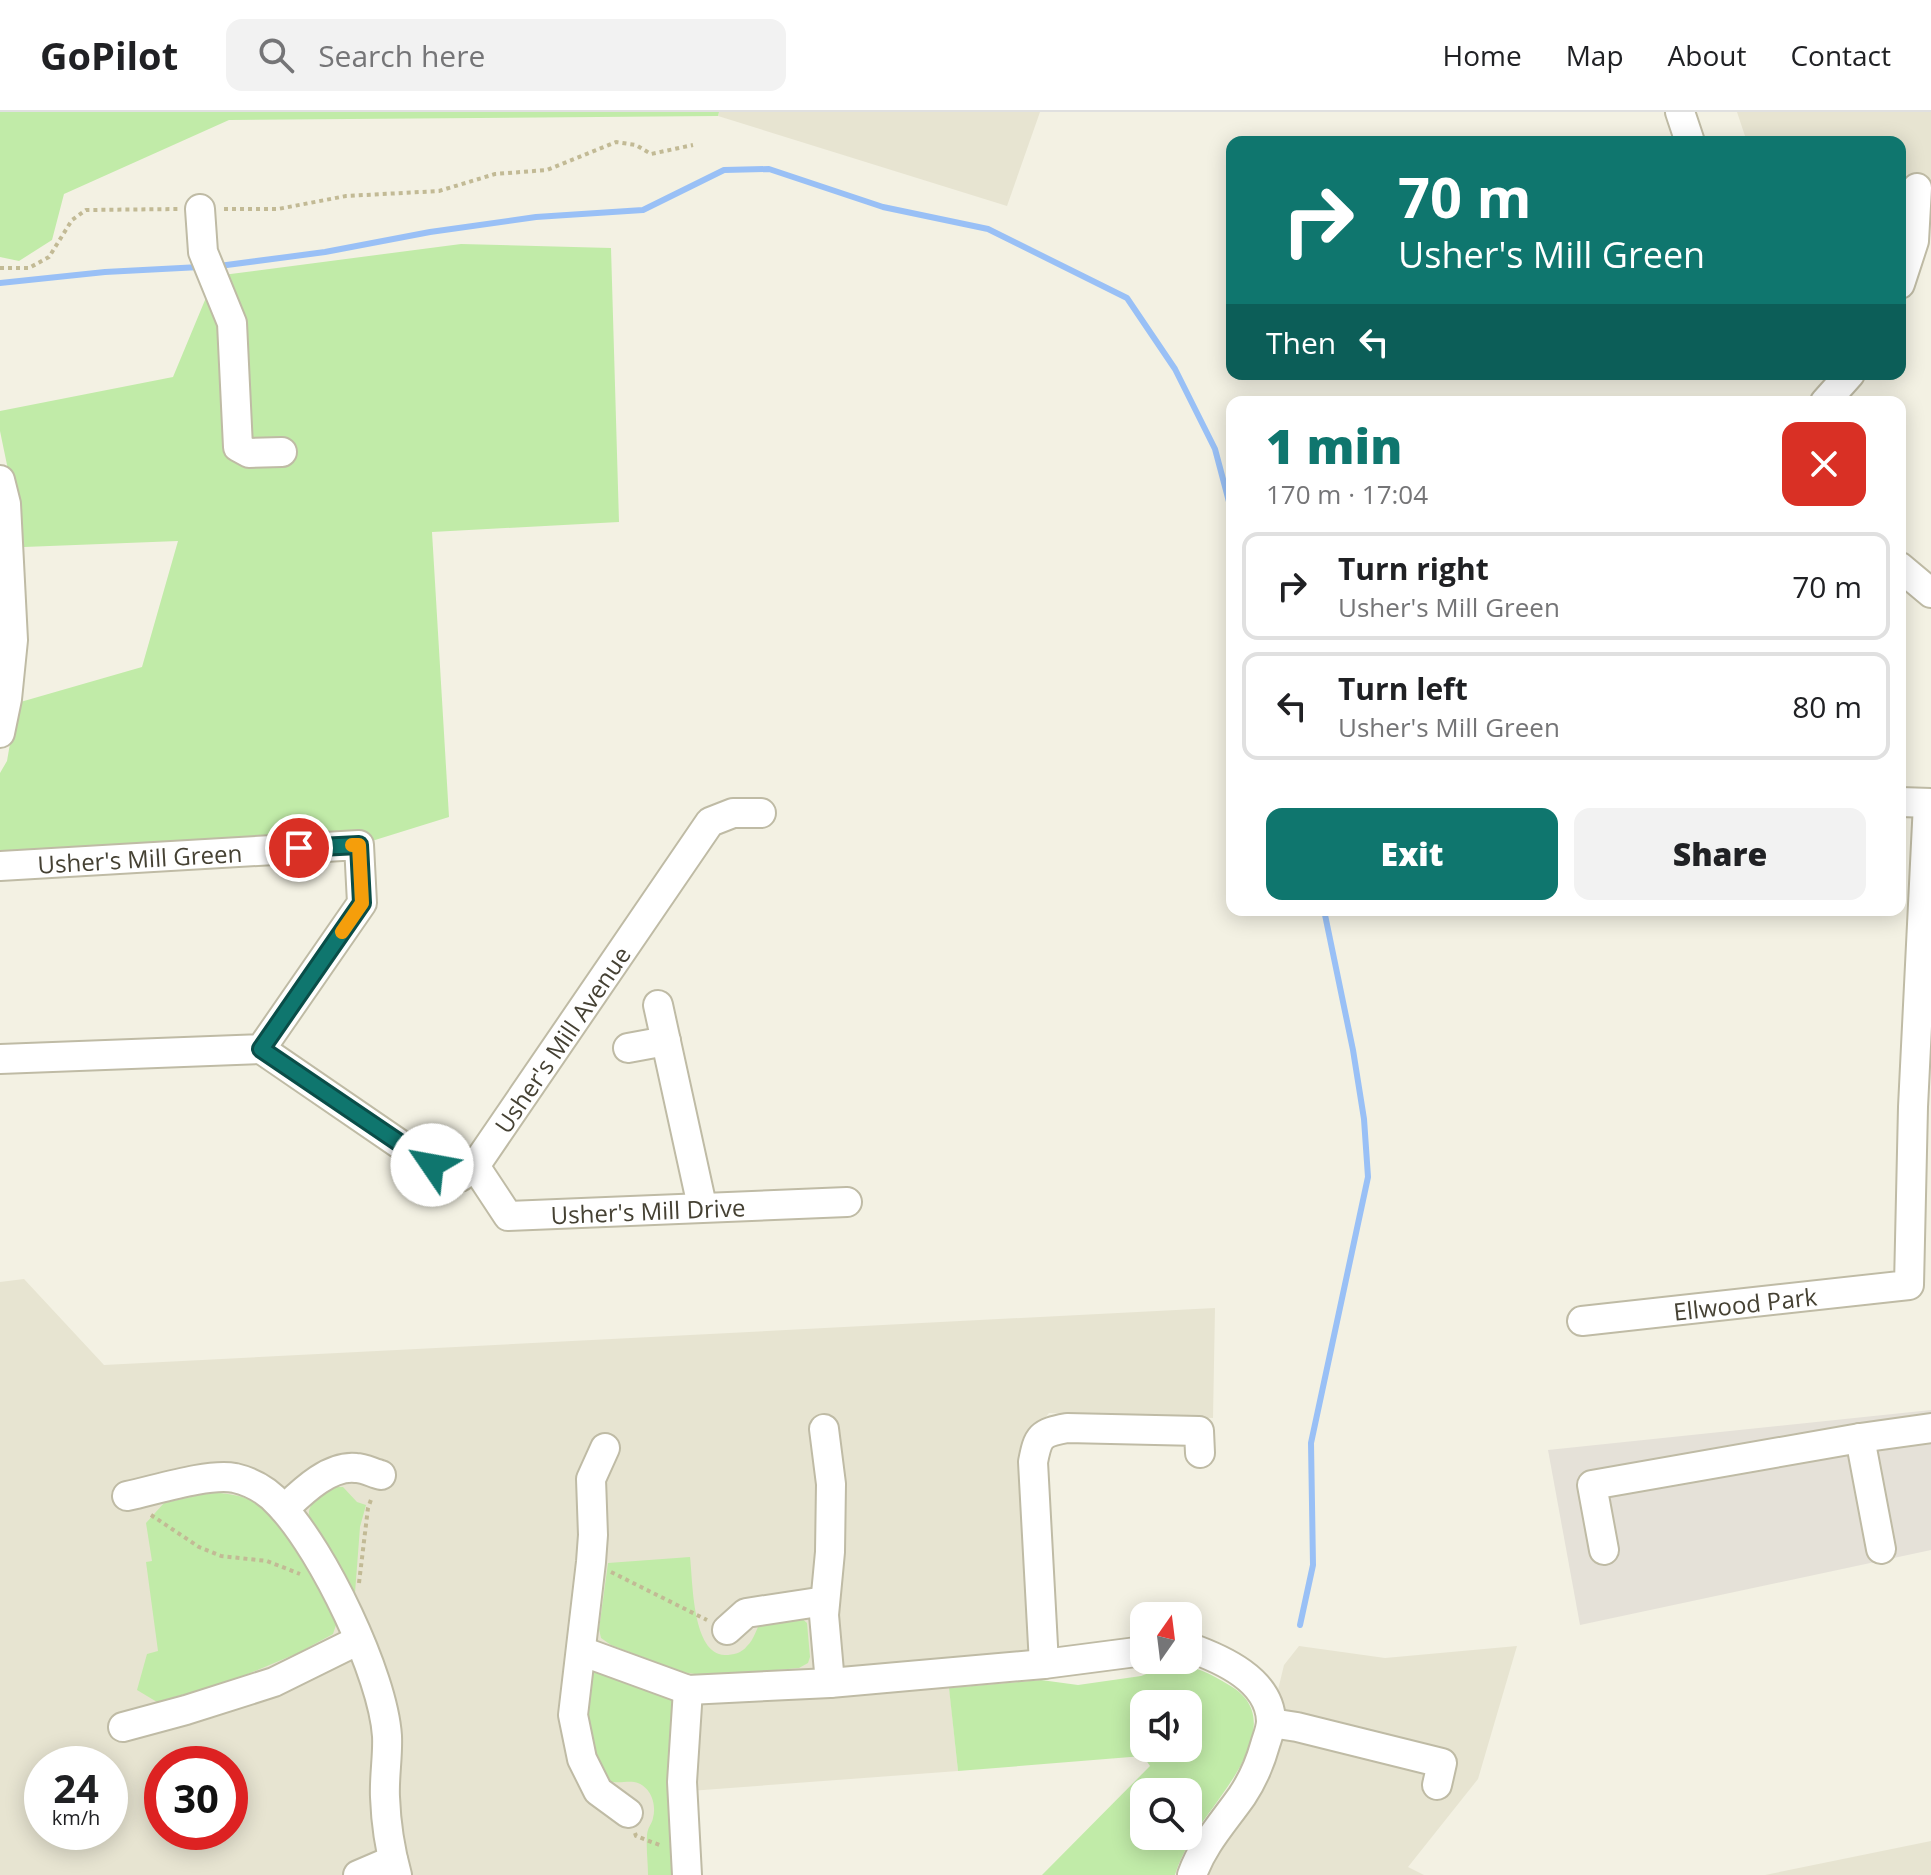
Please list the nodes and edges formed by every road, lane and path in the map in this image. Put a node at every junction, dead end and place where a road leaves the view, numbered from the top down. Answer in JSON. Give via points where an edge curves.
{"nodes":[{"id":1,"x":1680,"y":112,"type":"edge"},
{"id":2,"x":1688,"y":136,"type":"edge"},
{"id":3,"x":693,"y":145,"type":"dead end"},
{"id":4,"x":1916,"y":188,"type":"edge"},
{"id":5,"x":200,"y":209,"type":"junction"},
{"id":6,"x":1906,"y":266,"type":"edge"},
{"id":7,"x":0,"y":268,"type":"edge"},
{"id":8,"x":1845,"y":380,"type":"edge"},
{"id":9,"x":1830,"y":396,"type":"edge"},
{"id":10,"x":282,"y":452,"type":"dead end"},
{"id":11,"x":0,"y":480,"type":"edge"},
{"id":12,"x":1906,"y":572,"type":"edge"},
{"id":13,"x":1931,"y":593,"type":"edge"},
{"id":14,"x":0,"y":733,"type":"edge"},
{"id":15,"x":1920,"y":803,"type":"edge"},
{"id":16,"x":761,"y":813,"type":"dead end"},
{"id":17,"x":0,"y":866,"type":"edge"},
{"id":18,"x":658,"y":1005,"type":"dead end"},
{"id":19,"x":666,"y":1041,"type":"junction"},
{"id":20,"x":628,"y":1048,"type":"dead end"},
{"id":21,"x":261,"y":1049,"type":"junction"},
{"id":22,"x":0,"y":1059,"type":"edge"},
{"id":23,"x":1922,"y":1107,"type":"edge"},
{"id":24,"x":475,"y":1166,"type":"junction"},
{"id":25,"x":847,"y":1202,"type":"dead end"},
{"id":26,"x":702,"y":1206,"type":"junction"},
{"id":27,"x":1582,"y":1321,"type":"dead end"},
{"id":28,"x":1931,"y":1428,"type":"edge"},
{"id":29,"x":824,"y":1429,"type":"dead end"},
{"id":30,"x":1860,"y":1438,"type":"junction"},
{"id":31,"x":605,"y":1448,"type":"dead end"},
{"id":32,"x":1200,"y":1453,"type":"dead end"},
{"id":33,"x":381,"y":1475,"type":"joint"},
{"id":34,"x":127,"y":1496,"type":"joint"},
{"id":35,"x":284,"y":1509,"type":"junction"},
{"id":36,"x":1881,"y":1549,"type":"dead end"},
{"id":37,"x":1604,"y":1550,"type":"dead end"},
{"id":38,"x":591,"y":1562,"type":"junction"},
{"id":39,"x":329,"y":1580,"type":"junction"},
{"id":40,"x":825,"y":1601,"type":"junction"},
{"id":41,"x":347,"y":1614,"type":"junction"},
{"id":42,"x":727,"y":1630,"type":"joint"},
{"id":43,"x":359,"y":1640,"type":"junction"},
{"id":44,"x":581,"y":1651,"type":"junction"},
{"id":45,"x":1202,"y":1652,"type":"edge"},
{"id":46,"x":1130,"y":1653,"type":"edge"},
{"id":47,"x":1044,"y":1664,"type":"junction"},
{"id":48,"x":830,"y":1683,"type":"junction"},
{"id":49,"x":688,"y":1690,"type":"junction"},
{"id":50,"x":1271,"y":1723,"type":"junction"},
{"id":51,"x":123,"y":1727,"type":"dead end"},
{"id":52,"x":1437,"y":1785,"type":"dead end"},
{"id":53,"x":628,"y":1813,"type":"joint"},
{"id":54,"x":395,"y":1867,"type":"edge"},
{"id":55,"x":687,"y":1873,"type":"edge"},
{"id":56,"x":358,"y":1875,"type":"edge"},
{"id":57,"x":1192,"y":1875,"type":"edge"}],
"edges":[{"from":1,"to":2,"type":"street"},
{"from":3,"to":5,"type":"path","via":[[651,154],[616,142],[547,170],[495,174],[439,191],[346,196],[278,209]]},
{"from":4,"to":6,"type":"street","via":[[1914,241]]},
{"from":5,"to":7,"type":"path","via":[[86,210],[72,220],[49,257],[29,268]]},
{"from":5,"to":10,"type":"street","via":[[203,252],[232,323],[238,447],[249,453]]},
{"from":8,"to":9,"type":"street"},
{"from":11,"to":14,"type":"street","via":[[6,504],[13,640]]},
{"from":12,"to":13,"type":"street"},
{"from":15,"to":23,"type":"street"},
{"from":16,"to":24,"type":"street","name":"Usher's Mill Avenue","via":[[733,813],[710,822]]},
{"from":17,"to":21,"type":"street","name":"Usher's Mill Green","via":[[359,845],[362,903]]},
{"from":18,"to":19,"type":"street"},
{"from":19,"to":20,"type":"street"},
{"from":19,"to":26,"type":"street"},
{"from":21,"to":22,"type":"street"},
{"from":21,"to":24,"type":"street","via":[[447,1175],[460,1177]]},
{"from":23,"to":27,"type":"street","name":"Ellwood Park","via":[[1909,1285]]},
{"from":24,"to":26,"type":"street","name":"Usher's Mill Drive","via":[[508,1216]]},
{"from":25,"to":26,"type":"street","name":"Usher's Mill Drive"},
{"from":28,"to":30,"type":"street"},
{"from":29,"to":40,"type":"street","via":[[831,1484]]},
{"from":30,"to":36,"type":"street"},
{"from":30,"to":37,"type":"street","via":[[1592,1485]]},
{"from":31,"to":38,"type":"street","via":[[591,1479]]},
{"from":32,"to":47,"type":"street","via":[[1199,1431],[1067,1428],[1047,1432],[1037,1441],[1033,1462]]},
{"from":33,"to":35,"type":"street","via":[[354,1467],[332,1472]]},
{"from":33,"to":41,"type":"path","via":[[368,1508],[358,1597]]},
{"from":34,"to":35,"type":"street","via":[[203,1478],[234,1478],[259,1486]]},
{"from":34,"to":39,"type":"path","via":[[199,1547]]},
{"from":35,"to":39,"type":"street"},
{"from":38,"to":42,"type":"path"},
{"from":38,"to":44,"type":"street"},
{"from":39,"to":41,"type":"street"},
{"from":40,"to":42,"type":"street","via":[[746,1613]]},
{"from":40,"to":48,"type":"street"},
{"from":41,"to":43,"type":"street"},
{"from":43,"to":51,"type":"street","via":[[274,1682]]},
{"from":43,"to":54,"type":"street","via":[[374,1676],[387,1734],[385,1796]]},
{"from":44,"to":49,"type":"street"},
{"from":44,"to":53,"type":"street","via":[[573,1715],[582,1759],[598,1791]]},
{"from":45,"to":50,"type":"street","via":[[1246,1675],[1267,1700]]},
{"from":46,"to":47,"type":"street"},
{"from":47,"to":48,"type":"street"},
{"from":48,"to":49,"type":"street"},
{"from":49,"to":55,"type":"street","via":[[682,1782]]},
{"from":50,"to":52,"type":"street","via":[[1442,1763]]},
{"from":50,"to":57,"type":"street","via":[[1260,1764],[1210,1837]]},
{"from":53,"to":55,"type":"path","via":[[636,1836],[665,1848]]},
{"from":54,"to":56,"type":"street"}]}
